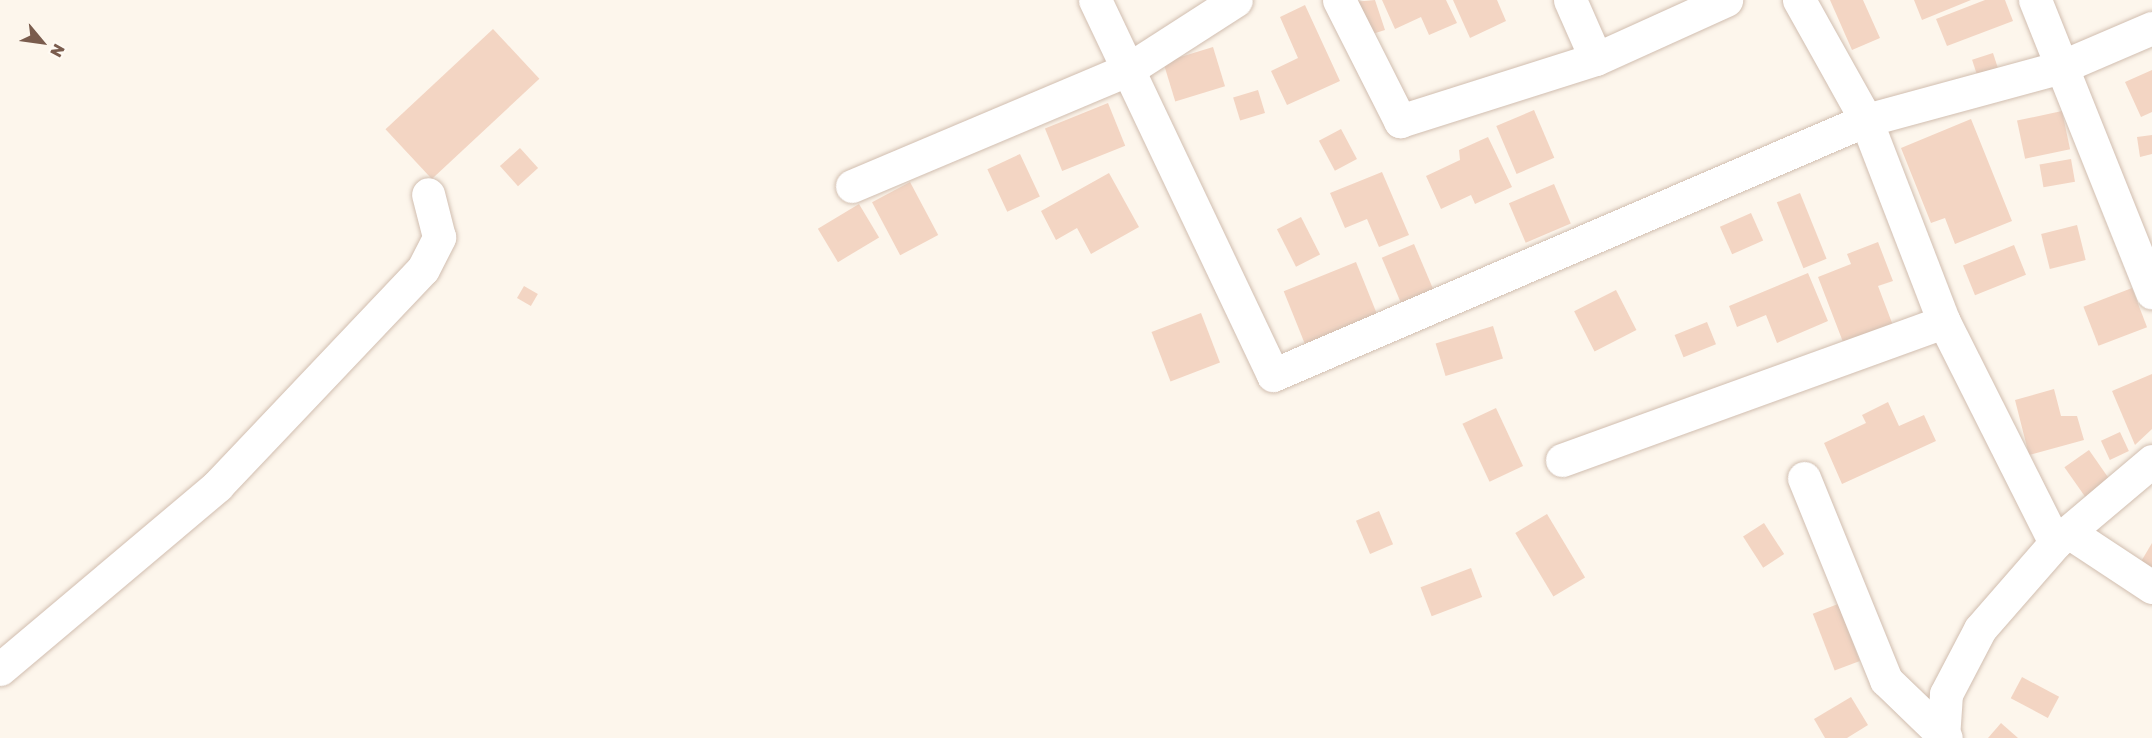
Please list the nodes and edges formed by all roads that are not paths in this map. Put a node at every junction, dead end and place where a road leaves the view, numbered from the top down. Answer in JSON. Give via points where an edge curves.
{"nodes":[{"id":1,"x":1095,"y":0,"type":"edge"},
{"id":2,"x":1236,"y":0,"type":"edge"},
{"id":3,"x":1340,"y":0,"type":"edge"},
{"id":4,"x":1570,"y":0,"type":"edge"},
{"id":5,"x":1726,"y":0,"type":"edge"},
{"id":6,"x":1799,"y":0,"type":"edge"},
{"id":7,"x":2035,"y":0,"type":"edge"},
{"id":8,"x":2152,"y":28,"type":"edge"},
{"id":9,"x":1596,"y":59,"type":"junction"},
{"id":10,"x":2061,"y":67,"type":"junction"},
{"id":11,"x":1129,"y":69,"type":"junction"},
{"id":12,"x":1866,"y":120,"type":"junction"},
{"id":13,"x":852,"y":186,"type":"dead end"},
{"id":14,"x":428,"y":194,"type":"dead end"},
{"id":15,"x":2152,"y":292,"type":"edge"},
{"id":16,"x":1944,"y":322,"type":"junction"},
{"id":17,"x":1562,"y":460,"type":"dead end"},
{"id":18,"x":2152,"y":461,"type":"edge"},
{"id":19,"x":1804,"y":478,"type":"dead end"},
{"id":20,"x":2062,"y":538,"type":"junction"},
{"id":21,"x":2152,"y":587,"type":"edge"},
{"id":22,"x":0,"y":669,"type":"edge"},
{"id":23,"x":1944,"y":737,"type":"edge"}],
"edges":[{"from":1,"to":11,"type":"street"},
{"from":2,"to":11,"type":"street"},
{"from":3,"to":9,"type":"street","via":[[1400,121]]},
{"from":4,"to":9,"type":"street"},
{"from":5,"to":9,"type":"street"},
{"from":6,"to":12,"type":"street"},
{"from":7,"to":10,"type":"street"},
{"from":8,"to":10,"type":"street"},
{"from":10,"to":12,"type":"street"},
{"from":10,"to":15,"type":"street"},
{"from":11,"to":12,"type":"street","via":[[1273,375]]},
{"from":11,"to":13,"type":"street"},
{"from":12,"to":16,"type":"street"},
{"from":14,"to":22,"type":"street","via":[[439,237],[423,269],[217,486]]},
{"from":16,"to":17,"type":"street"},
{"from":16,"to":20,"type":"street"},
{"from":18,"to":20,"type":"street"},
{"from":19,"to":23,"type":"street","via":[[1886,680]]},
{"from":20,"to":21,"type":"street"},
{"from":20,"to":23,"type":"street","via":[[1980,629],[1946,694]]}]}
